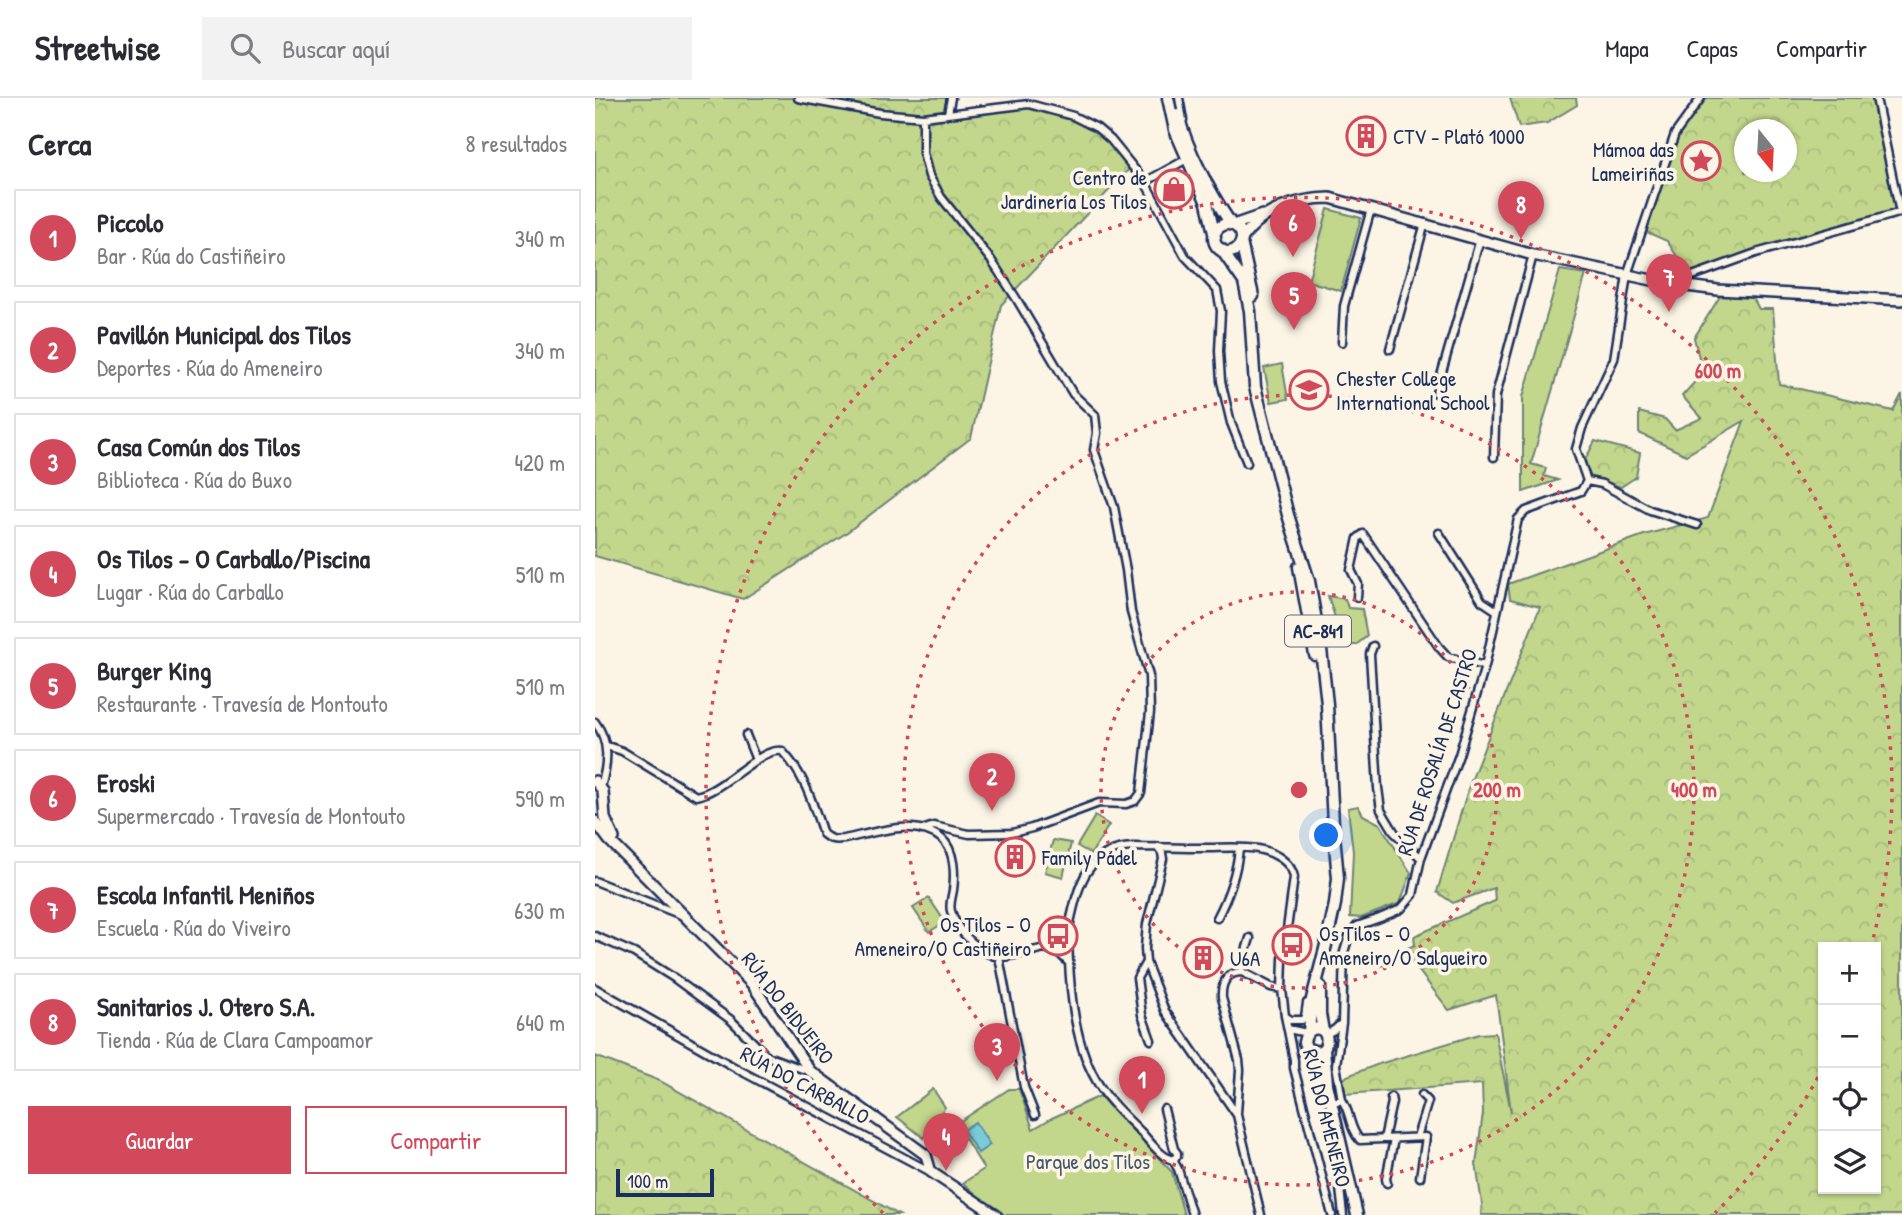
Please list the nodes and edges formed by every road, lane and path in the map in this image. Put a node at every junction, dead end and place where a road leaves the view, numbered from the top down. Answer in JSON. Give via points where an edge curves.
{"nodes":[{"id":1,"x":798,"y":98,"type":"edge"},
{"id":2,"x":951,"y":98,"type":"edge"},
{"id":3,"x":1168,"y":98,"type":"edge"},
{"id":4,"x":1174,"y":98,"type":"edge"},
{"id":5,"x":1179,"y":98,"type":"edge"},
{"id":6,"x":1701,"y":98,"type":"edge"},
{"id":7,"x":1876,"y":98,"type":"edge"},
{"id":8,"x":948,"y":113,"type":"junction"},
{"id":9,"x":923,"y":117,"type":"junction"},
{"id":10,"x":1190,"y":157,"type":"junction"},
{"id":11,"x":1145,"y":182,"type":"junction"},
{"id":12,"x":1371,"y":209,"type":"junction"},
{"id":13,"x":1901,"y":212,"type":"edge"},
{"id":14,"x":1271,"y":213,"type":"junction"},
{"id":15,"x":1425,"y":223,"type":"junction"},
{"id":16,"x":1232,"y":225,"type":"junction"},
{"id":17,"x":1215,"y":237,"type":"junction"},
{"id":18,"x":1480,"y":239,"type":"junction"},
{"id":19,"x":1242,"y":241,"type":"junction"},
{"id":20,"x":1221,"y":249,"type":"junction"},
{"id":21,"x":1533,"y":255,"type":"junction"},
{"id":22,"x":1627,"y":275,"type":"junction"},
{"id":23,"x":1671,"y":284,"type":"junction"},
{"id":24,"x":1902,"y":300,"type":"edge"},
{"id":25,"x":1342,"y":342,"type":"dead end"},
{"id":26,"x":1390,"y":349,"type":"dead end"},
{"id":27,"x":1253,"y":359,"type":"junction"},
{"id":28,"x":1436,"y":393,"type":"dead end"},
{"id":29,"x":1494,"y":457,"type":"dead end"},
{"id":30,"x":1247,"y":463,"type":"dead end"},
{"id":31,"x":1587,"y":481,"type":"junction"},
{"id":32,"x":1697,"y":525,"type":"dead end"},
{"id":33,"x":1439,"y":533,"type":"dead end"},
{"id":34,"x":1357,"y":597,"type":"dead end"},
{"id":35,"x":1497,"y":611,"type":"junction"},
{"id":36,"x":1373,"y":646,"type":"dead end"},
{"id":37,"x":1485,"y":666,"type":"junction"},
{"id":38,"x":595,"y":722,"type":"edge"},
{"id":39,"x":746,"y":735,"type":"dead end"},
{"id":40,"x":607,"y":746,"type":"junction"},
{"id":41,"x":756,"y":760,"type":"junction"},
{"id":42,"x":597,"y":782,"type":"edge"},
{"id":43,"x":603,"y":800,"type":"junction"},
{"id":44,"x":595,"y":809,"type":"edge"},
{"id":45,"x":605,"y":818,"type":"junction"},
{"id":46,"x":595,"y":821,"type":"edge"},
{"id":47,"x":599,"y":830,"type":"edge"},
{"id":48,"x":922,"y":830,"type":"junction"},
{"id":49,"x":1159,"y":847,"type":"junction"},
{"id":50,"x":1239,"y":848,"type":"junction"},
{"id":51,"x":624,"y":855,"type":"junction"},
{"id":52,"x":1421,"y":858,"type":"junction"},
{"id":53,"x":595,"y":881,"type":"edge"},
{"id":54,"x":684,"y":916,"type":"junction"},
{"id":55,"x":1217,"y":918,"type":"dead end"},
{"id":56,"x":1068,"y":932,"type":"junction"},
{"id":57,"x":595,"y":936,"type":"edge"},
{"id":58,"x":1250,"y":938,"type":"dead end"},
{"id":59,"x":1045,"y":948,"type":"junction"},
{"id":60,"x":1324,"y":952,"type":"junction"},
{"id":61,"x":999,"y":957,"type":"junction"},
{"id":62,"x":1146,"y":962,"type":"junction"},
{"id":63,"x":1069,"y":963,"type":"junction"},
{"id":64,"x":1242,"y":972,"type":"junction"},
{"id":65,"x":595,"y":988,"type":"edge"},
{"id":66,"x":1282,"y":989,"type":"junction"},
{"id":67,"x":1312,"y":999,"type":"junction"},
{"id":68,"x":1285,"y":1016,"type":"junction"},
{"id":69,"x":1342,"y":1023,"type":"junction"},
{"id":70,"x":1287,"y":1029,"type":"junction"},
{"id":71,"x":1308,"y":1032,"type":"junction"},
{"id":72,"x":1324,"y":1032,"type":"junction"},
{"id":73,"x":1340,"y":1037,"type":"junction"},
{"id":74,"x":1151,"y":1040,"type":"dead end"},
{"id":75,"x":1327,"y":1047,"type":"junction"},
{"id":76,"x":1292,"y":1048,"type":"junction"},
{"id":77,"x":1308,"y":1050,"type":"junction"},
{"id":78,"x":1337,"y":1058,"type":"junction"},
{"id":79,"x":1294,"y":1060,"type":"junction"},
{"id":80,"x":810,"y":1071,"type":"junction"},
{"id":81,"x":1422,"y":1095,"type":"dead end"},
{"id":82,"x":1391,"y":1097,"type":"dead end"},
{"id":83,"x":1337,"y":1101,"type":"junction"},
{"id":84,"x":1164,"y":1109,"type":"dead end"},
{"id":85,"x":1035,"y":1115,"type":"dead end"},
{"id":86,"x":1237,"y":1115,"type":"junction"},
{"id":87,"x":1334,"y":1135,"type":"junction"},
{"id":88,"x":1417,"y":1137,"type":"junction"},
{"id":89,"x":1384,"y":1139,"type":"junction"},
{"id":90,"x":1394,"y":1139,"type":"junction"},
{"id":91,"x":1170,"y":1158,"type":"junction"},
{"id":92,"x":931,"y":1172,"type":"junction"},
{"id":93,"x":1420,"y":1177,"type":"dead end"},
{"id":94,"x":1387,"y":1183,"type":"dead end"},
{"id":95,"x":996,"y":1215,"type":"edge"},
{"id":96,"x":1192,"y":1215,"type":"edge"},
{"id":97,"x":1261,"y":1215,"type":"edge"},
{"id":98,"x":1332,"y":1215,"type":"edge"},
{"id":99,"x":1343,"y":1215,"type":"edge"},
{"id":100,"x":1351,"y":1215,"type":"edge"},
{"id":101,"x":1357,"y":1215,"type":"edge"}],
"edges":[{"from":1,"to":9,"type":"street"},
{"from":2,"to":8,"type":"street"},
{"from":3,"to":10,"type":"main road","number":"AC-841","via":[[1175,130]]},
{"from":4,"to":10,"type":"main road","number":"AC-841"},
{"from":5,"to":10,"type":"street"},
{"from":6,"to":22,"type":"street","via":[[1675,134]]},
{"from":7,"to":13,"type":"street"},
{"from":8,"to":9,"type":"street"},
{"from":8,"to":11,"type":"street","via":[[1029,104],[1073,116],[1111,140]]},
{"from":9,"to":48,"type":"street","via":[[923,153],[941,197],[991,260],[1073,394],[1095,415],[1094,450],[1114,507],[1131,612],[1149,676],[1150,712],[1141,793],[1136,801],[1099,803],[1012,832],[969,834],[934,826]]},
{"from":10,"to":11,"type":"street"},
{"from":10,"to":16,"type":"main road","number":"AC-841"},
{"from":10,"to":17,"type":"main road","number":"AC-841"},
{"from":11,"to":30,"type":"street","via":[[1185,256],[1217,290],[1221,381]]},
{"from":12,"to":14,"type":"street","via":[[1313,198]]},
{"from":12,"to":15,"type":"street"},
{"from":12,"to":25,"type":"street","via":[[1343,306]]},
{"from":13,"to":23,"type":"street","via":[[1756,253]]},
{"from":14,"to":16,"type":"street"},
{"from":14,"to":19,"type":"street","via":[[1248,230]]},
{"from":15,"to":18,"type":"street"},
{"from":15,"to":26,"type":"street"},
{"from":16,"to":17,"type":"main road","via":[[1220,227]]},
{"from":16,"to":19,"type":"main road","number":"AC-841","via":[[1241,232]]},
{"from":17,"to":20,"type":"main road","number":"AC-841"},
{"from":18,"to":21,"type":"street"},
{"from":18,"to":28,"type":"street"},
{"from":19,"to":20,"type":"main road","via":[[1233,251]]},
{"from":19,"to":27,"type":"main road","number":"AC-841","via":[[1257,313]]},
{"from":20,"to":27,"type":"main road","number":"AC-841","via":[[1244,282]]},
{"from":21,"to":22,"type":"street"},
{"from":21,"to":29,"type":"street","via":[[1496,395]]},
{"from":22,"to":23,"type":"street"},
{"from":22,"to":31,"type":"street","via":[[1613,359],[1576,449]]},
{"from":23,"to":24,"type":"street"},
{"from":27,"to":60,"type":"main road","number":"AC-841","via":[[1257,399],[1309,581],[1327,704],[1338,878]]},
{"from":31,"to":32,"type":"street","via":[[1602,484],[1650,510]]},
{"from":31,"to":35,"type":"street","name":"RÚA DE ROSALÍA DE CASTRO","via":[[1581,491],[1526,511],[1518,519]]},
{"from":33,"to":35,"type":"street","via":[[1482,601]]},
{"from":34,"to":37,"type":"street","via":[[1351,570],[1363,534],[1448,657]]},
{"from":35,"to":37,"type":"street","name":"RÚA DE ROSALÍA DE CASTRO"},
{"from":36,"to":52,"type":"street","via":[[1381,810],[1395,833]]},
{"from":37,"to":52,"type":"street","name":"RÚA DE ROSALÍA DE CASTRO"},
{"from":38,"to":40,"type":"street"},
{"from":39,"to":41,"type":"street"},
{"from":40,"to":41,"type":"street","via":[[697,796]]},
{"from":40,"to":42,"type":"street","via":[[606,765]]},
{"from":41,"to":48,"type":"street","via":[[776,750],[786,755],[804,781],[828,838],[910,827]]},
{"from":42,"to":43,"type":"street","name":"RÚA DO BIDUEIRO"},
{"from":43,"to":44,"type":"street"},
{"from":43,"to":45,"type":"street","name":"RÚA DO BIDUEIRO"},
{"from":45,"to":47,"type":"street","via":[[606,829]]},
{"from":45,"to":51,"type":"street","name":"RÚA DO BIDUEIRO"},
{"from":46,"to":47,"type":"street","name":"RÚA DO BIDUEIRO"},
{"from":47,"to":51,"type":"street","name":"RÚA DO BIDUEIRO"},
{"from":48,"to":61,"type":"street","via":[[946,842],[950,850],[954,918],[977,946]]},
{"from":49,"to":50,"type":"street","name":"RÚA DO AMENEIRO"},
{"from":49,"to":56,"type":"street","name":"RÚA DO AMENEIRO","via":[[1118,847],[1100,856],[1083,878]]},
{"from":49,"to":62,"type":"street","via":[[1163,859],[1147,924]]},
{"from":50,"to":55,"type":"street"},
{"from":50,"to":66,"type":"street","name":"RÚA DO AMENEIRO","via":[[1268,852],[1293,870]]},
{"from":51,"to":54,"type":"street","name":"RÚA DO BIDUEIRO"},
{"from":52,"to":69,"type":"street","name":"RÚA DE ROSALÍA DE CASTRO","via":[[1413,895],[1401,909],[1357,926],[1349,936],[1344,952]]},
{"from":53,"to":54,"type":"street"},
{"from":54,"to":80,"type":"street","name":"RÚA DO BIDUEIRO","via":[[752,984]]},
{"from":56,"to":59,"type":"street"},
{"from":56,"to":63,"type":"street","name":"RÚA DO AMENEIRO"},
{"from":57,"to":80,"type":"street","via":[[674,978],[731,1020],[767,1056]]},
{"from":58,"to":64,"type":"street"},
{"from":59,"to":61,"type":"street"},
{"from":59,"to":63,"type":"street"},
{"from":60,"to":67,"type":"main road","number":"AC-841"},
{"from":60,"to":72,"type":"main road","number":"AC-841","via":[[1319,1014]]},
{"from":61,"to":85,"type":"street","via":[[1024,1087]]},
{"from":62,"to":74,"type":"street","via":[[1137,978]]},
{"from":62,"to":86,"type":"street","via":[[1165,1011]]},
{"from":63,"to":91,"type":"street","name":"RÚA DO AMENEIRO","via":[[1079,1036],[1095,1079],[1114,1105]]},
{"from":64,"to":66,"type":"street"},
{"from":64,"to":86,"type":"street","via":[[1230,975],[1221,990],[1239,1060]]},
{"from":65,"to":92,"type":"street","name":"RÚA DO CARBALLO"},
{"from":66,"to":68,"type":"street","name":"RÚA DO AMENEIRO"},
{"from":67,"to":68,"type":"street","name":"RÚA DO AMENEIRO","via":[[1302,1020]]},
{"from":67,"to":71,"type":"main road","number":"AC-841"},
{"from":68,"to":70,"type":"street","name":"RÚA DO AMENEIRO"},
{"from":69,"to":72,"type":"street"},
{"from":69,"to":73,"type":"street"},
{"from":70,"to":71,"type":"street","name":"RÚA DO AMENEIRO"},
{"from":70,"to":76,"type":"street","name":"RÚA DO AMENEIRO"},
{"from":71,"to":72,"type":"main road","via":[[1318,1028]]},
{"from":71,"to":77,"type":"main road","number":"AC-841","via":[[1304,1039]]},
{"from":72,"to":75,"type":"main road","number":"AC-841"},
{"from":73,"to":75,"type":"street"},
{"from":73,"to":78,"type":"street"},
{"from":75,"to":77,"type":"main road","via":[[1318,1052]]},
{"from":75,"to":78,"type":"street","via":[[1334,1049]]},
{"from":75,"to":83,"type":"main road","number":"AC-841","via":[[1327,1084]]},
{"from":76,"to":77,"type":"street"},
{"from":76,"to":79,"type":"street","name":"RÚA DO AMENEIRO"},
{"from":77,"to":79,"type":"street"},
{"from":77,"to":87,"type":"main road","number":"AC-841"},
{"from":78,"to":83,"type":"street"},
{"from":79,"to":98,"type":"street","name":"RÚA DO AMENEIRO"},
{"from":80,"to":92,"type":"street","name":"RÚA DO BIDUEIRO","via":[[926,1156]]},
{"from":81,"to":88,"type":"street","via":[[1428,1101]]},
{"from":82,"to":89,"type":"street"},
{"from":83,"to":89,"type":"street","via":[[1347,1107],[1353,1133],[1360,1140]]},
{"from":83,"to":101,"type":"main road","number":"AC-841"},
{"from":84,"to":91,"type":"street","via":[[1174,1149],[1167,1151]]},
{"from":86,"to":97,"type":"street"},
{"from":87,"to":99,"type":"street"},
{"from":87,"to":100,"type":"main road","number":"AC-841"},
{"from":88,"to":90,"type":"street"},
{"from":88,"to":93,"type":"street","via":[[1426,1137]]},
{"from":89,"to":90,"type":"street"},
{"from":90,"to":94,"type":"street"},
{"from":91,"to":96,"type":"street","via":[[1178,1169]]},
{"from":92,"to":95,"type":"street","name":"RÚA DO CARBALLO"}]}
